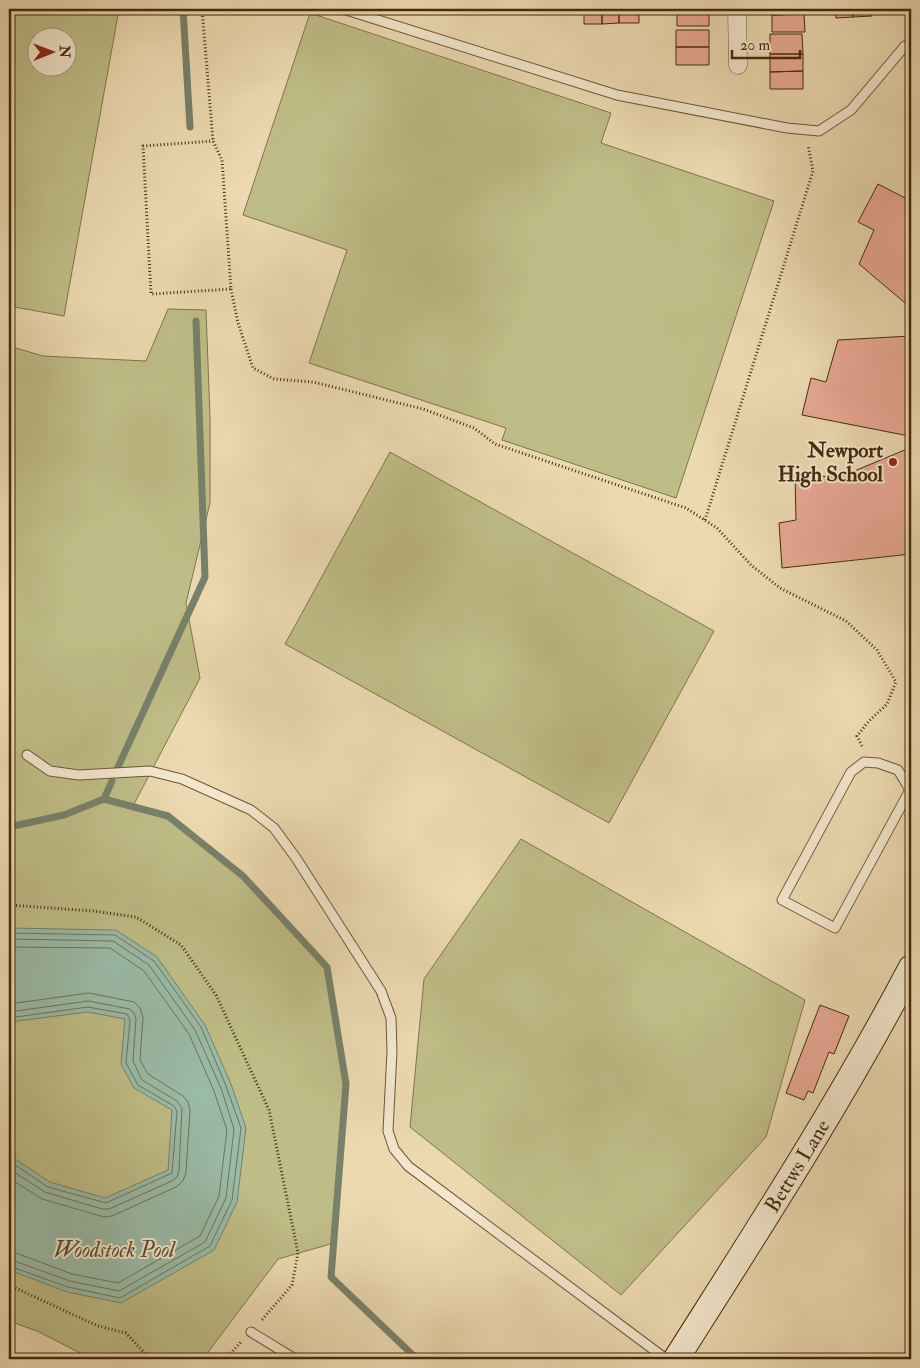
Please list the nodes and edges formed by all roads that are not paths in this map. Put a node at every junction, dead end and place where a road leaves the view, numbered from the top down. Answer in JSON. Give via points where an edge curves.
{"nodes":[{"id":1,"x":343,"y":9,"type":"edge"},
{"id":2,"x":736,"y":9,"type":"edge"},
{"id":3,"x":911,"y":42,"type":"edge"},
{"id":4,"x":738,"y":65,"type":"dead end"},
{"id":5,"x":27,"y":755,"type":"dead end"},
{"id":6,"x":910,"y":789,"type":"edge"},
{"id":7,"x":911,"y":968,"type":"edge"},
{"id":8,"x":252,"y":1332,"type":"road end"},
{"id":9,"x":295,"y":1359,"type":"edge"},
{"id":10,"x":666,"y":1359,"type":"edge"},
{"id":11,"x":676,"y":1359,"type":"edge"}],
"edges":[{"from":1,"to":3,"type":"lane","via":[[617,95],[787,128],[819,131],[851,110]]},
{"from":2,"to":4,"type":"street"},
{"from":5,"to":10,"type":"lane","via":[[50,772],[78,775],[150,771],[182,779],[251,810],[274,828],[381,991],[391,1018],[388,1131],[394,1149],[408,1166]]},
{"from":6,"to":6,"type":"lane","via":[[835,928],[782,900],[851,772],[864,762],[878,763],[898,770]]},
{"from":7,"to":11,"type":"street","name":"Bettws Lane","via":[[880,1027],[792,1175]]},
{"from":8,"to":9,"type":"lane"}]}
